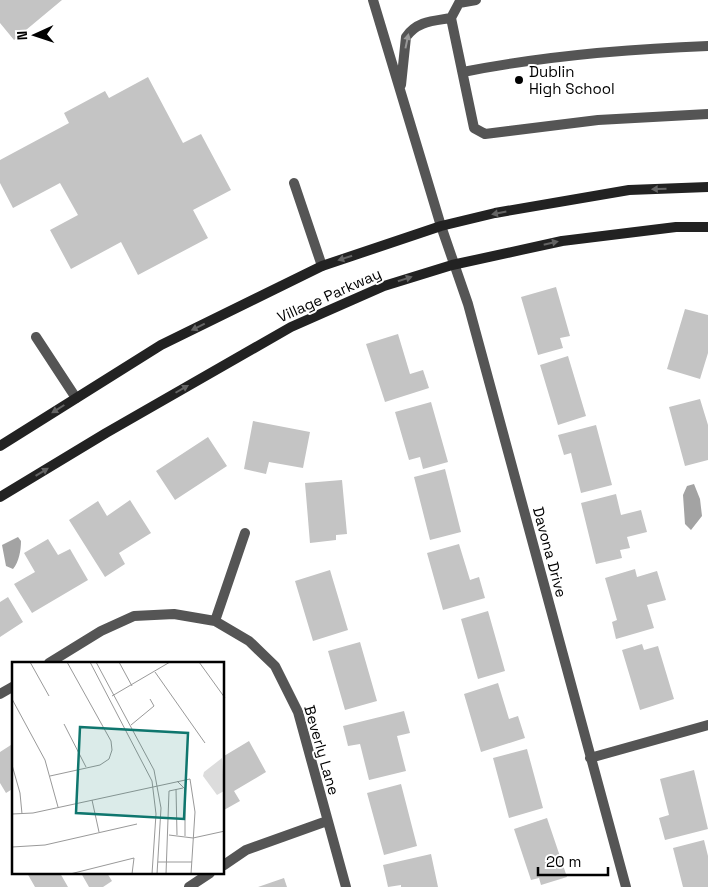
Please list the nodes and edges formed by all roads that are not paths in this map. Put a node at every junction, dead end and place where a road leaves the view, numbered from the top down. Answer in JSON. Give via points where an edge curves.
{"nodes":[{"id":1,"x":373,"y":0,"type":"edge"},
{"id":2,"x":476,"y":0,"type":"edge"},
{"id":3,"x":451,"y":18,"type":"junction"},
{"id":4,"x":708,"y":46,"type":"edge"},
{"id":5,"x":463,"y":72,"type":"junction"},
{"id":6,"x":400,"y":89,"type":"junction"},
{"id":7,"x":708,"y":114,"type":"edge"},
{"id":8,"x":294,"y":183,"type":"dead end"},
{"id":9,"x":708,"y":187,"type":"edge"},
{"id":10,"x":441,"y":226,"type":"junction"},
{"id":11,"x":708,"y":227,"type":"edge"},
{"id":12,"x":452,"y":265,"type":"junction"},
{"id":13,"x":322,"y":266,"type":"junction"},
{"id":14,"x":36,"y":337,"type":"dead end"},
{"id":15,"x":76,"y":398,"type":"junction"},
{"id":16,"x":0,"y":446,"type":"edge"},
{"id":17,"x":0,"y":498,"type":"edge"},
{"id":18,"x":245,"y":533,"type":"dead end"},
{"id":19,"x":215,"y":621,"type":"junction"},
{"id":20,"x":51,"y":662,"type":"edge"},
{"id":21,"x":12,"y":687,"type":"edge"},
{"id":22,"x":0,"y":694,"type":"edge"},
{"id":23,"x":708,"y":725,"type":"edge"},
{"id":24,"x":590,"y":758,"type":"junction"},
{"id":25,"x":327,"y":821,"type":"junction"},
{"id":26,"x":225,"y":864,"type":"edge"},
{"id":27,"x":208,"y":874,"type":"edge"},
{"id":28,"x":189,"y":887,"type":"edge"},
{"id":29,"x":346,"y":887,"type":"edge"},
{"id":30,"x":626,"y":887,"type":"edge"}],
"edges":[{"from":1,"to":6,"type":"street","name":"Davona Drive"},
{"from":2,"to":3,"type":"street","via":[[459,3]]},
{"from":3,"to":5,"type":"street"},
{"from":6,"to":3,"type":"street","one_way":true,"via":[[406,37],[410,31],[422,23]]},
{"from":4,"to":5,"type":"street","via":[[519,61]]},
{"from":5,"to":7,"type":"street","via":[[474,128],[485,134],[598,120]]},
{"from":6,"to":10,"type":"street","name":"Davona Drive"},
{"from":8,"to":13,"type":"street"},
{"from":9,"to":10,"type":"street","name":"Village Parkway","one_way":true,"via":[[628,190],[495,213]]},
{"from":10,"to":12,"type":"street","name":"Davona Drive"},
{"from":10,"to":13,"type":"street","name":"Village Parkway","one_way":true},
{"from":12,"to":11,"type":"street","name":"Village Parkway","one_way":true,"via":[[562,241],[676,227]]},
{"from":17,"to":12,"type":"street","name":"Village Parkway","one_way":true,"via":[[291,327],[384,286]]},
{"from":12,"to":24,"type":"street","name":"Davona Drive","via":[[468,304]]},
{"from":13,"to":15,"type":"street","name":"Village Parkway","one_way":true,"via":[[161,345]]},
{"from":14,"to":15,"type":"street"},
{"from":15,"to":16,"type":"street","name":"Village Parkway","one_way":true},
{"from":18,"to":19,"type":"street"},
{"from":19,"to":20,"type":"street","name":"Beverly Lane","via":[[174,614],[134,616],[100,631]]},
{"from":19,"to":25,"type":"street","name":"Beverly Lane","via":[[249,640],[275,666],[298,712]]},
{"from":21,"to":22,"type":"street"},
{"from":23,"to":24,"type":"street"},
{"from":24,"to":30,"type":"street","name":"Davona Drive"},
{"from":25,"to":26,"type":"street","via":[[246,850]]},
{"from":25,"to":29,"type":"street","name":"Beverly Lane"},
{"from":27,"to":28,"type":"street"}]}
